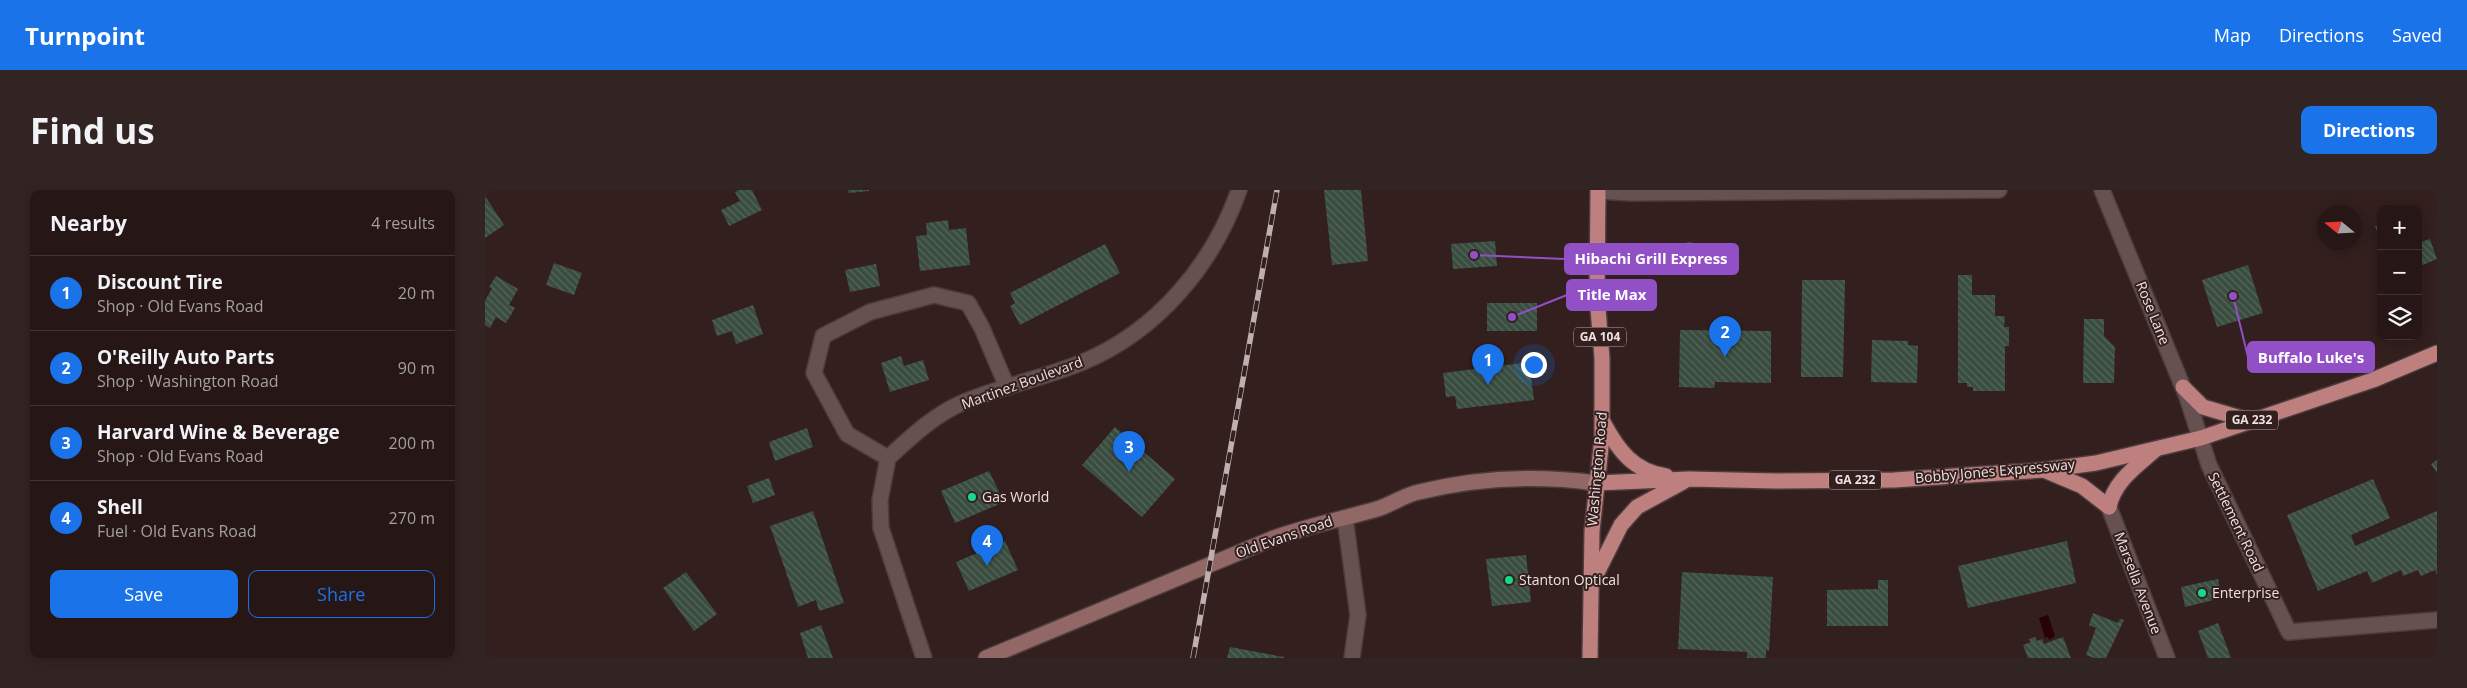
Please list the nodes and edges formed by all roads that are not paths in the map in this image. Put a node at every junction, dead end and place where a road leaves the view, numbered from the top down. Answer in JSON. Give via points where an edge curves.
{"nodes":[{"id":1,"x":1239,"y":190,"type":"edge"},
{"id":2,"x":1598,"y":190,"type":"edge"},
{"id":3,"x":1999,"y":190,"type":"edge"},
{"id":4,"x":2102,"y":190,"type":"edge"},
{"id":5,"x":2437,"y":353,"type":"edge"},
{"id":6,"x":1007,"y":387,"type":"junction"},
{"id":7,"x":2183,"y":387,"type":"junction"},
{"id":8,"x":1602,"y":420,"type":"junction"},
{"id":9,"x":2251,"y":421,"type":"junction"},
{"id":10,"x":2201,"y":438,"type":"junction"},
{"id":11,"x":2157,"y":448,"type":"junction"},
{"id":12,"x":888,"y":458,"type":"junction"},
{"id":13,"x":2044,"y":470,"type":"junction"},
{"id":14,"x":1689,"y":479,"type":"junction"},
{"id":15,"x":1596,"y":483,"type":"junction"},
{"id":16,"x":2109,"y":507,"type":"junction"},
{"id":17,"x":1345,"y":518,"type":"junction"},
{"id":18,"x":1591,"y":584,"type":"junction"},
{"id":19,"x":2437,"y":620,"type":"edge"},
{"id":20,"x":924,"y":658,"type":"edge"},
{"id":21,"x":986,"y":658,"type":"edge"},
{"id":22,"x":1352,"y":658,"type":"edge"},
{"id":23,"x":1590,"y":658,"type":"edge"},
{"id":24,"x":2167,"y":658,"type":"edge"}],
"edges":[{"from":1,"to":6,"type":"street","name":"Martinez Boulevard","via":[[1222,232],[1199,270],[1154,318],[1083,362]]},
{"from":2,"to":3,"type":"street","via":[[1639,193]]},
{"from":2,"to":8,"type":"main road","name":"Washington Road","number":"GA 104","via":[[1597,296]]},
{"from":4,"to":7,"type":"street","name":"Rose Lane"},
{"from":5,"to":9,"type":"main road","name":"Bobby Jones Expressway","number":"GA 232","via":[[2373,380]]},
{"from":6,"to":12,"type":"street","name":"Martinez Boulevard","via":[[963,402],[940,414]]},
{"from":6,"to":12,"type":"street","via":[[982,328],[967,303],[934,295],[870,312],[823,336],[814,373],[847,434]]},
{"from":7,"to":9,"type":"main road","via":[[2203,407]]},
{"from":7,"to":10,"type":"street","name":"Rose Lane"},
{"from":8,"to":14,"type":"main road","via":[[1615,444],[1648,473]]},
{"from":8,"to":15,"type":"main road","name":"Washington Road","number":"GA 104"},
{"from":9,"to":10,"type":"main road","name":"Bobby Jones Expressway","number":"GA 232"},
{"from":10,"to":11,"type":"main road","name":"Bobby Jones Expressway","number":"GA 232"},
{"from":10,"to":19,"type":"street","name":"Settlement Road","via":[[2209,465],[2289,632]]},
{"from":11,"to":13,"type":"main road","name":"Bobby Jones Expressway","number":"GA 232","via":[[2096,463]]},
{"from":11,"to":16,"type":"main road","via":[[2120,482]]},
{"from":12,"to":20,"type":"street","via":[[880,500],[881,528]]},
{"from":13,"to":14,"type":"main road","name":"Bobby Jones Expressway","number":"GA 232","via":[[1832,481]]},
{"from":13,"to":16,"type":"main road","via":[[2082,486]]},
{"from":14,"to":15,"type":"main road","name":"Bobby Jones Expressway","number":"GA 232"},
{"from":14,"to":18,"type":"main road","via":[[1637,507],[1621,526]]},
{"from":15,"to":17,"type":"street","name":"Old Evans Road","via":[[1558,478],[1490,480],[1417,492]]},
{"from":15,"to":18,"type":"main road","name":"Washington Road","number":"GA 104"},
{"from":16,"to":24,"type":"street","name":"Marsella Avenue"},
{"from":17,"to":21,"type":"street","name":"Old Evans Road","via":[[1320,522],[1261,543]]},
{"from":17,"to":22,"type":"street","via":[[1357,615]]},
{"from":18,"to":23,"type":"main road","name":"Washington Road","number":"GA 104"}]}
